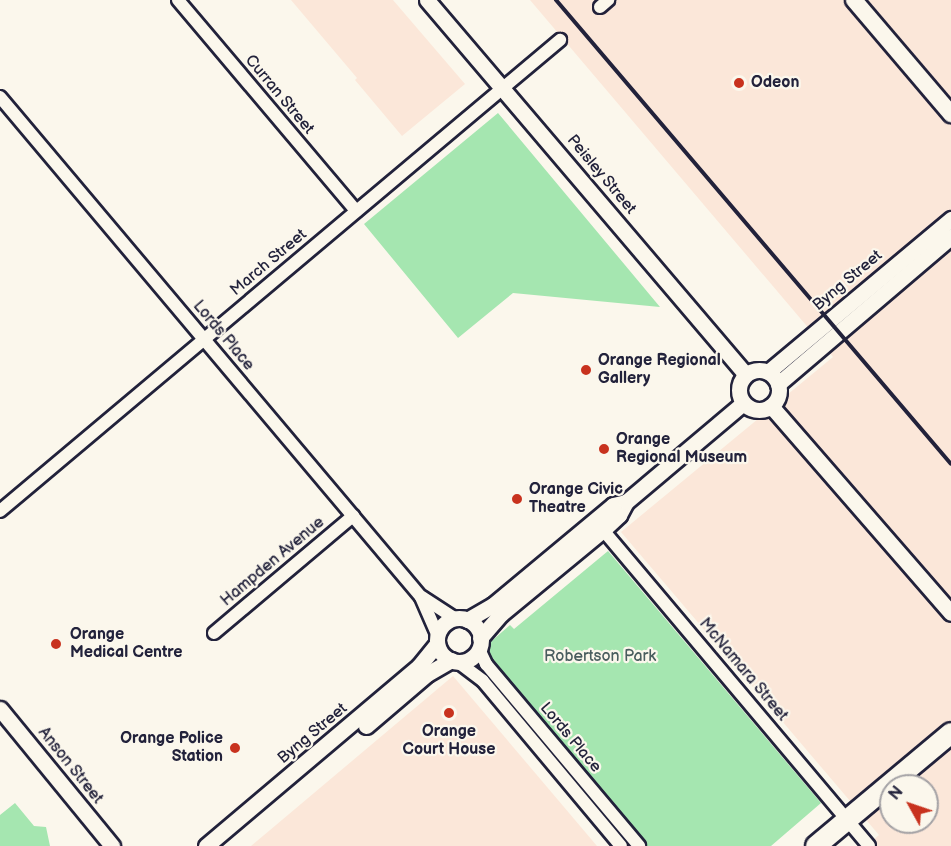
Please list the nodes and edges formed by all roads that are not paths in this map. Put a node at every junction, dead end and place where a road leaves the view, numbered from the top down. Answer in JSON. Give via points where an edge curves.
{"nodes":[{"id":1,"x":178,"y":0,"type":"edge"},
{"id":2,"x":428,"y":0,"type":"edge"},
{"id":3,"x":854,"y":0,"type":"edge"},
{"id":4,"x":560,"y":40,"type":"dead end"},
{"id":5,"x":503,"y":87,"type":"junction"},
{"id":6,"x":0,"y":97,"type":"edge"},
{"id":7,"x":951,"y":114,"type":"edge"},
{"id":8,"x":356,"y":212,"type":"junction"},
{"id":9,"x":951,"y":219,"type":"edge"},
{"id":10,"x":951,"y":237,"type":"edge"},
{"id":11,"x":204,"y":339,"type":"junction"},
{"id":12,"x":768,"y":372,"type":"junction"},
{"id":13,"x":746,"y":374,"type":"junction"},
{"id":14,"x":778,"y":384,"type":"junction"},
{"id":15,"x":743,"y":403,"type":"junction"},
{"id":16,"x":771,"y":406,"type":"junction"},
{"id":17,"x":626,"y":502,"type":"junction"},
{"id":18,"x":0,"y":511,"type":"edge"},
{"id":19,"x":605,"y":512,"type":"junction"},
{"id":20,"x":353,"y":516,"type":"junction"},
{"id":21,"x":603,"y":530,"type":"junction"},
{"id":22,"x":421,"y":597,"type":"junction"},
{"id":23,"x":951,"y":614,"type":"edge"},
{"id":24,"x":461,"y":619,"type":"junction"},
{"id":25,"x":214,"y":633,"type":"dead end"},
{"id":26,"x":437,"y":639,"type":"junction"},
{"id":27,"x":479,"y":643,"type":"junction"},
{"id":28,"x":454,"y":661,"type":"junction"},
{"id":29,"x":0,"y":709,"type":"edge"},
{"id":30,"x":951,"y":733,"type":"edge"},
{"id":31,"x":951,"y":750,"type":"edge"},
{"id":32,"x":922,"y":774,"type":"edge"},
{"id":33,"x":879,"y":808,"type":"edge"},
{"id":34,"x":851,"y":825,"type":"junction"},
{"id":35,"x":112,"y":846,"type":"edge"},
{"id":36,"x":206,"y":846,"type":"edge"},
{"id":37,"x":221,"y":846,"type":"edge"},
{"id":38,"x":621,"y":846,"type":"edge"},
{"id":39,"x":639,"y":846,"type":"edge"},
{"id":40,"x":816,"y":846,"type":"edge"},
{"id":41,"x":836,"y":846,"type":"edge"},
{"id":42,"x":869,"y":846,"type":"edge"}],
"edges":[{"from":1,"to":8,"type":"street","name":"Curran Street"},
{"from":2,"to":5,"type":"street","name":"Peisley Street"},
{"from":3,"to":7,"type":"main road"},
{"from":4,"to":5,"type":"street","name":"March Street"},
{"from":5,"to":8,"type":"street","name":"March Street"},
{"from":5,"to":13,"type":"street","name":"Peisley Street"},
{"from":6,"to":11,"type":"street","name":"Lords Place"},
{"from":8,"to":11,"type":"street","name":"March Street"},
{"from":9,"to":12,"type":"street","name":"Byng Street"},
{"from":10,"to":14,"type":"street","name":"Byng Street"},
{"from":11,"to":18,"type":"street","name":"March Street"},
{"from":11,"to":20,"type":"street","name":"Lords Place"},
{"from":12,"to":13,"type":"street","via":[[756,369]]},
{"from":12,"to":14,"type":"street"},
{"from":13,"to":15,"type":"street","via":[[739,385]]},
{"from":14,"to":16,"type":"street","via":[[778,396]]},
{"from":15,"to":16,"type":"street","via":[[753,410]]},
{"from":15,"to":17,"type":"street"},
{"from":16,"to":23,"type":"street"},
{"from":17,"to":19,"type":"street"},
{"from":17,"to":21,"type":"street"},
{"from":19,"to":21,"type":"street"},
{"from":19,"to":24,"type":"street","via":[[493,605]]},
{"from":20,"to":22,"type":"street","name":"Lords Place"},
{"from":20,"to":25,"type":"street","name":"Hampden Avenue"},
{"from":21,"to":27,"type":"street","via":[[501,614]]},
{"from":21,"to":34,"type":"street","name":"McNamara Street"},
{"from":22,"to":24,"type":"street","name":"Lords Place"},
{"from":22,"to":26,"type":"street","name":"Lords Place"},
{"from":24,"to":26,"type":"street","via":[[443,624]]},
{"from":24,"to":27,"type":"street","via":[[477,628]]},
{"from":26,"to":28,"type":"street","via":[[440,651]]},
{"from":26,"to":36,"type":"street","name":"Byng Street","via":[[411,673]]},
{"from":27,"to":28,"type":"street","via":[[470,658]]},
{"from":27,"to":39,"type":"street","name":"Lords Place","via":[[490,669]]},
{"from":28,"to":37,"type":"street","name":"Byng Street","via":[[427,674]]},
{"from":28,"to":38,"type":"street","name":"Lords Place","via":[[483,681]]},
{"from":29,"to":35,"type":"street","name":"Anson Street"},
{"from":30,"to":34,"type":"highway"},
{"from":31,"to":32,"type":"highway"},
{"from":33,"to":34,"type":"highway"},
{"from":34,"to":40,"type":"highway"},
{"from":34,"to":41,"type":"highway"},
{"from":34,"to":42,"type":"street","name":"McNamara Street"}]}
